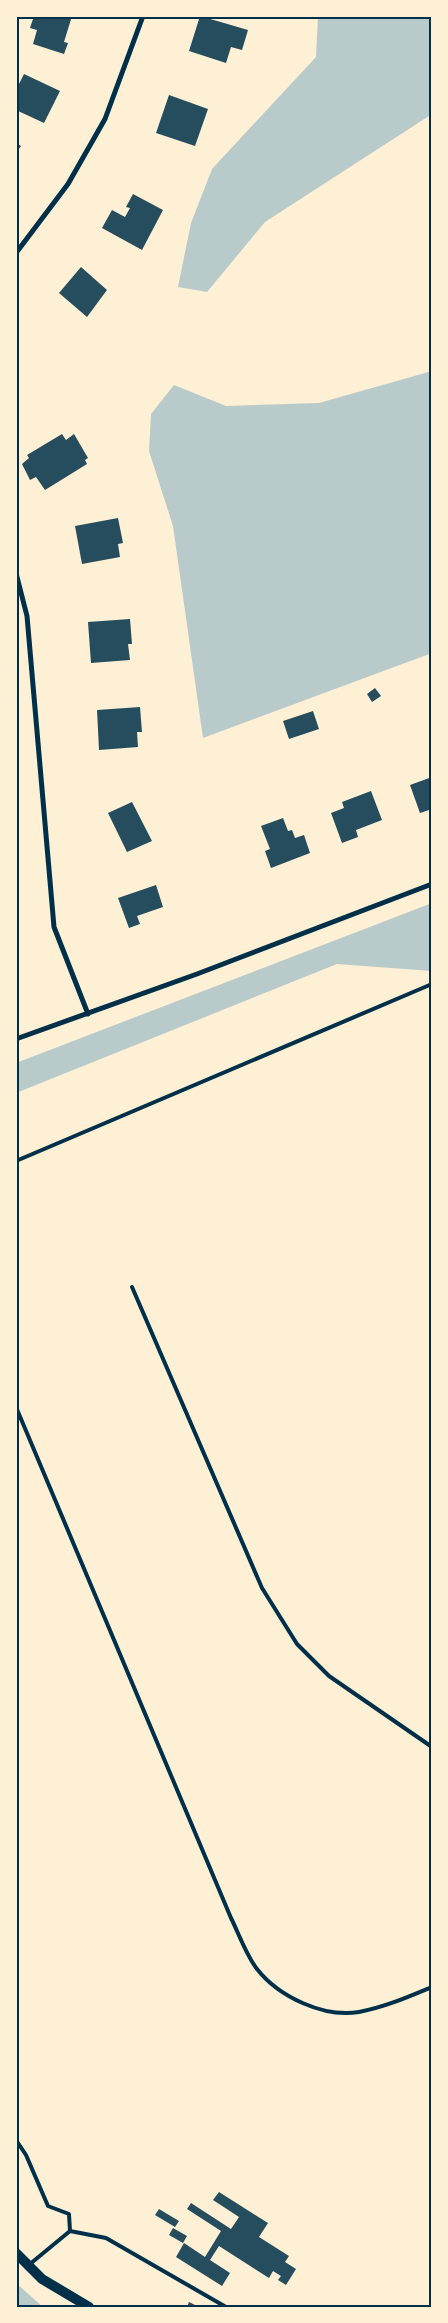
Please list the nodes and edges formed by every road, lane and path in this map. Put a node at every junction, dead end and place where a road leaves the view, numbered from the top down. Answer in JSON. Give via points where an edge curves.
{"nodes":[{"id":1,"x":143,"y":16,"type":"edge"},
{"id":2,"x":16,"y":253,"type":"edge"},
{"id":3,"x":16,"y":573,"type":"edge"},
{"id":4,"x":432,"y":884,"type":"edge"},
{"id":5,"x":432,"y":984,"type":"edge"},
{"id":6,"x":88,"y":1014,"type":"junction"},
{"id":7,"x":16,"y":1039,"type":"edge"},
{"id":8,"x":16,"y":1161,"type":"edge"},
{"id":9,"x":132,"y":1286,"type":"dead end"},
{"id":10,"x":16,"y":1406,"type":"edge"},
{"id":11,"x":432,"y":1747,"type":"edge"},
{"id":12,"x":432,"y":1987,"type":"edge"},
{"id":13,"x":16,"y":2140,"type":"edge"},
{"id":14,"x":70,"y":2230,"type":"junction"},
{"id":15,"x":16,"y":2253,"type":"edge"},
{"id":16,"x":28,"y":2266,"type":"junction"},
{"id":17,"x":89,"y":2307,"type":"edge"},
{"id":18,"x":226,"y":2307,"type":"edge"}],
"edges":[{"from":1,"to":2,"type":"street","via":[[105,119],[68,184]]},
{"from":3,"to":6,"type":"street","via":[[27,616],[54,927]]},
{"from":4,"to":6,"type":"street"},
{"from":5,"to":8,"type":"lane"},
{"from":6,"to":7,"type":"street"},
{"from":9,"to":11,"type":"lane","via":[[262,1588],[297,1644],[329,1676]]},
{"from":10,"to":12,"type":"lane","via":[[231,1918],[257,1969],[282,1994],[321,2010],[358,2012],[397,2002]]},
{"from":13,"to":14,"type":"lane","via":[[48,2206],[69,2214]]},
{"from":14,"to":16,"type":"lane"},
{"from":14,"to":18,"type":"lane","via":[[106,2238]]},
{"from":15,"to":16,"type":"main road"},
{"from":16,"to":17,"type":"main road","via":[[42,2279]]}]}
